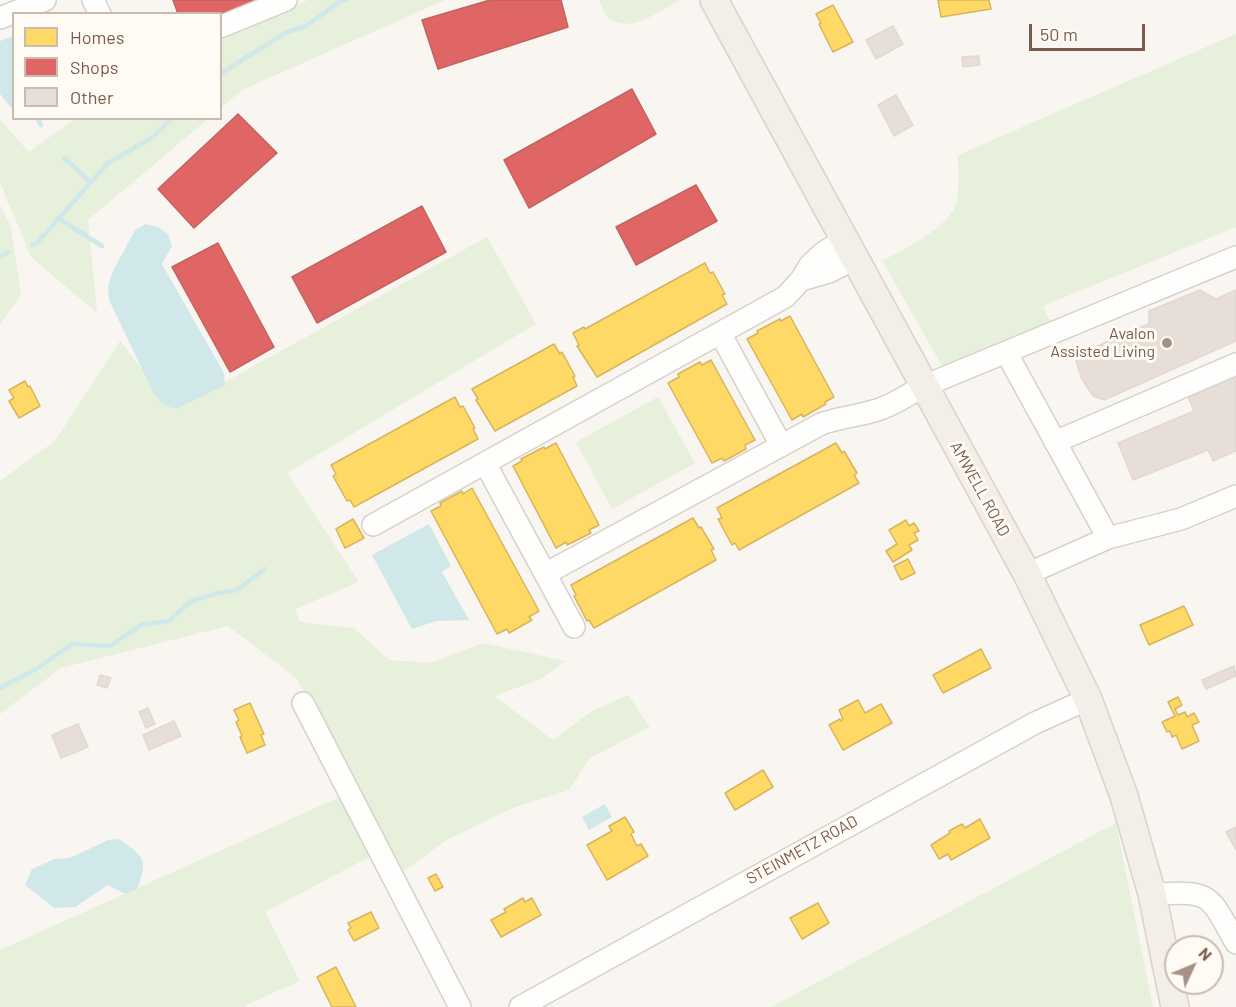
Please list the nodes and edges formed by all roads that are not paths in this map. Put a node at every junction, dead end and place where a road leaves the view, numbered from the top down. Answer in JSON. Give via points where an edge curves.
{"nodes":[{"id":1,"x":45,"y":0,"type":"edge"},
{"id":2,"x":286,"y":0,"type":"edge"},
{"id":3,"x":714,"y":0,"type":"edge"},
{"id":4,"x":15,"y":12,"type":"edge"},
{"id":5,"x":222,"y":26,"type":"edge"},
{"id":6,"x":849,"y":249,"type":"junction"},
{"id":7,"x":1236,"y":257,"type":"edge"},
{"id":8,"x":720,"y":333,"type":"junction"},
{"id":9,"x":1006,"y":352,"type":"junction"},
{"id":10,"x":1236,"y":364,"type":"edge"},
{"id":11,"x":924,"y":386,"type":"junction"},
{"id":12,"x":1055,"y":442,"type":"junction"},
{"id":13,"x":781,"y":445,"type":"junction"},
{"id":14,"x":485,"y":463,"type":"junction"},
{"id":15,"x":1236,"y":496,"type":"edge"},
{"id":16,"x":373,"y":525,"type":"dead end"},
{"id":17,"x":1108,"y":538,"type":"junction"},
{"id":18,"x":545,"y":574,"type":"junction"},
{"id":19,"x":1027,"y":574,"type":"junction"},
{"id":20,"x":574,"y":627,"type":"dead end"},
{"id":21,"x":1088,"y":699,"type":"junction"},
{"id":22,"x":303,"y":703,"type":"dead end"},
{"id":23,"x":1152,"y":894,"type":"junction"},
{"id":24,"x":1236,"y":943,"type":"edge"},
{"id":25,"x":460,"y":1007,"type":"edge"},
{"id":26,"x":520,"y":1007,"type":"edge"},
{"id":27,"x":1175,"y":1007,"type":"edge"}],
"edges":[{"from":1,"to":4,"type":"street"},
{"from":2,"to":5,"type":"street"},
{"from":3,"to":6,"type":"main road","name":"AMWELL ROAD"},
{"from":6,"to":8,"type":"street","via":[[829,272],[801,280],[785,297]]},
{"from":6,"to":11,"type":"main road","name":"AMWELL ROAD"},
{"from":7,"to":9,"type":"street"},
{"from":8,"to":13,"type":"street"},
{"from":8,"to":14,"type":"street"},
{"from":9,"to":11,"type":"street"},
{"from":9,"to":12,"type":"street"},
{"from":10,"to":12,"type":"street"},
{"from":11,"to":13,"type":"street","via":[[876,411],[821,424]]},
{"from":11,"to":19,"type":"main road","name":"AMWELL ROAD"},
{"from":12,"to":17,"type":"street"},
{"from":13,"to":18,"type":"street"},
{"from":14,"to":16,"type":"street"},
{"from":14,"to":18,"type":"street"},
{"from":15,"to":17,"type":"street","via":[[1181,519]]},
{"from":17,"to":19,"type":"street"},
{"from":18,"to":20,"type":"street"},
{"from":19,"to":21,"type":"main road","name":"AMWELL ROAD"},
{"from":21,"to":23,"type":"main road","name":"AMWELL ROAD","via":[[1124,796]]},
{"from":21,"to":26,"type":"street","name":"STEINMETZ ROAD","via":[[1035,723]]},
{"from":22,"to":25,"type":"street"},
{"from":23,"to":24,"type":"street","via":[[1205,896],[1216,906]]},
{"from":23,"to":27,"type":"main road","name":"AMWELL ROAD"}]}
